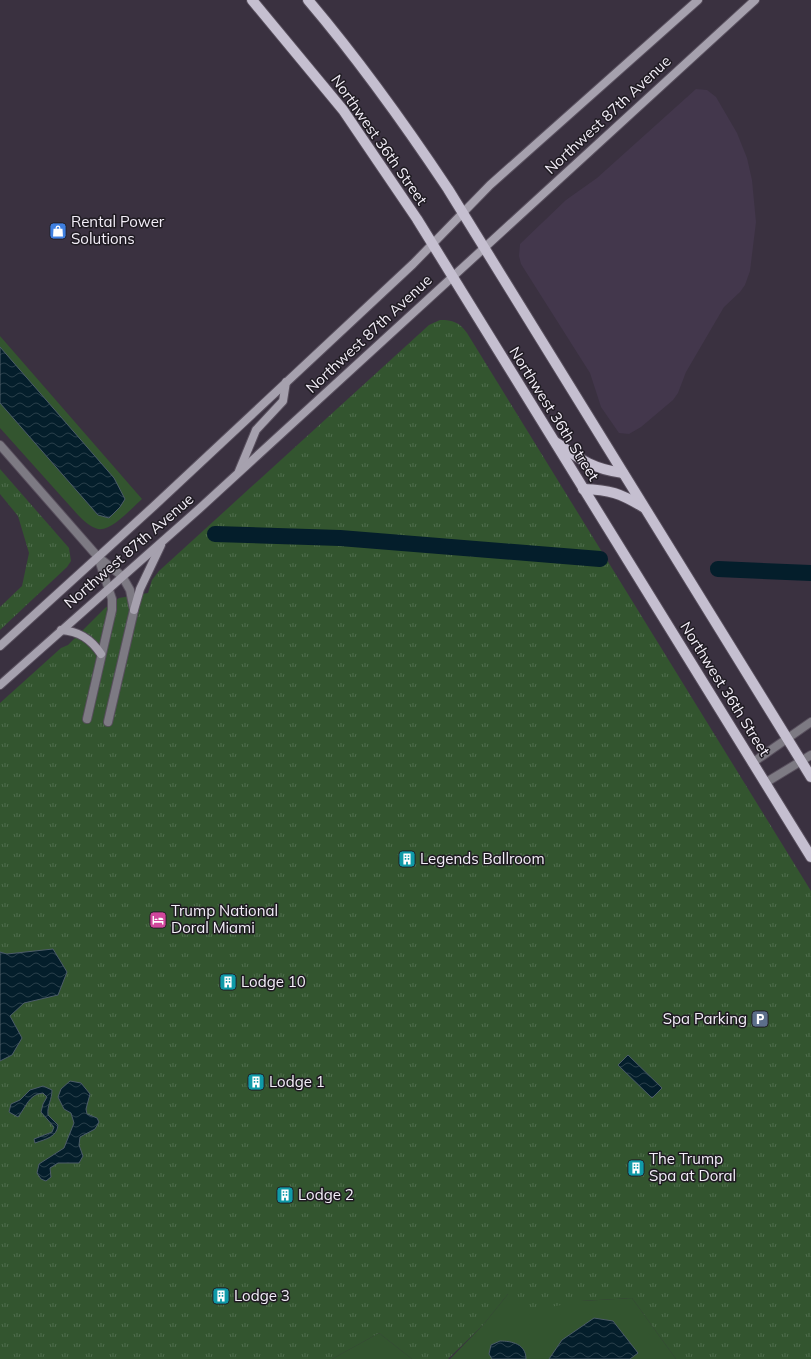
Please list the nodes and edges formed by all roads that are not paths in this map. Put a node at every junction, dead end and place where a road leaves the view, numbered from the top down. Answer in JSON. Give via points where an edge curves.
{"nodes":[{"id":1,"x":252,"y":0,"type":"edge"},
{"id":2,"x":308,"y":0,"type":"edge"},
{"id":3,"x":698,"y":0,"type":"edge"},
{"id":4,"x":755,"y":0,"type":"edge"},
{"id":5,"x":463,"y":214,"type":"junction"},
{"id":6,"x":432,"y":245,"type":"junction"},
{"id":7,"x":484,"y":248,"type":"junction"},
{"id":8,"x":453,"y":277,"type":"junction"},
{"id":9,"x":286,"y":382,"type":"junction"},
{"id":10,"x":554,"y":441,"type":"junction"},
{"id":11,"x":0,"y":446,"type":"edge"},
{"id":12,"x":623,"y":473,"type":"junction"},
{"id":13,"x":238,"y":474,"type":"junction"},
{"id":14,"x":583,"y":489,"type":"junction"},
{"id":15,"x":645,"y":508,"type":"junction"},
{"id":16,"x":163,"y":540,"type":"junction"},
{"id":17,"x":98,"y":556,"type":"junction"},
{"id":18,"x":122,"y":576,"type":"junction"},
{"id":19,"x":108,"y":588,"type":"junction"},
{"id":20,"x":134,"y":610,"type":"junction"},
{"id":21,"x":61,"y":630,"type":"junction"},
{"id":22,"x":0,"y":646,"type":"edge"},
{"id":23,"x":101,"y":654,"type":"junction"},
{"id":24,"x":0,"y":685,"type":"edge"},
{"id":25,"x":87,"y":719,"type":"dead end"},
{"id":26,"x":108,"y":722,"type":"dead end"},
{"id":27,"x":811,"y":722,"type":"edge"},
{"id":28,"x":787,"y":738,"type":"junction"},
{"id":29,"x":811,"y":755,"type":"edge"},
{"id":30,"x":802,"y":761,"type":"junction"},
{"id":31,"x":752,"y":763,"type":"junction"},
{"id":32,"x":811,"y":777,"type":"edge"},
{"id":33,"x":765,"y":783,"type":"junction"},
{"id":34,"x":811,"y":857,"type":"edge"}],
"edges":[{"from":1,"to":6,"type":"main road","name":"Northwest 36th Street","via":[[343,110]]},
{"from":2,"to":5,"type":"main road","name":"Northwest 36th Street","via":[[386,98]]},
{"from":3,"to":5,"type":"main road","name":"Northwest 87th Avenue","via":[[490,186]]},
{"from":4,"to":7,"type":"main road","name":"Northwest 87th Avenue"},
{"from":5,"to":6,"type":"main road","name":"Northwest 87th Avenue"},
{"from":5,"to":7,"type":"main road","name":"Northwest 36th Street"},
{"from":6,"to":8,"type":"main road","name":"Northwest 36th Street"},
{"from":6,"to":9,"type":"main road","name":"Northwest 87th Avenue"},
{"from":7,"to":8,"type":"main road","name":"Northwest 87th Avenue"},
{"from":7,"to":12,"type":"main road","name":"Northwest 36th Street"},
{"from":8,"to":10,"type":"main road","name":"Northwest 36th Street"},
{"from":8,"to":13,"type":"main road","name":"Northwest 87th Avenue"},
{"from":9,"to":13,"type":"main road","via":[[283,401],[256,430]]},
{"from":9,"to":17,"type":"main road","name":"Northwest 87th Avenue"},
{"from":10,"to":12,"type":"main road","via":[[602,471]]},
{"from":10,"to":14,"type":"main road","name":"Northwest 36th Street"},
{"from":11,"to":17,"type":"street"},
{"from":12,"to":15,"type":"main road","name":"Northwest 36th Street"},
{"from":13,"to":16,"type":"main road","name":"Northwest 87th Avenue"},
{"from":14,"to":15,"type":"main road","via":[[606,490],[625,496]]},
{"from":14,"to":31,"type":"main road","name":"Northwest 36th Street"},
{"from":15,"to":28,"type":"main road","name":"Northwest 36th Street"},
{"from":16,"to":18,"type":"main road","name":"Northwest 87th Avenue"},
{"from":16,"to":20,"type":"main road","via":[[140,589]]},
{"from":17,"to":18,"type":"street"},
{"from":17,"to":19,"type":"street"},
{"from":17,"to":22,"type":"main road","name":"Northwest 87th Avenue"},
{"from":18,"to":19,"type":"main road","name":"Northwest 87th Avenue"},
{"from":18,"to":20,"type":"street","via":[[130,590]]},
{"from":19,"to":21,"type":"main road","name":"Northwest 87th Avenue"},
{"from":19,"to":23,"type":"street","via":[[112,610]]},
{"from":20,"to":26,"type":"street"},
{"from":21,"to":23,"type":"main road","via":[[76,632],[86,637]]},
{"from":21,"to":24,"type":"main road","name":"Northwest 87th Avenue"},
{"from":23,"to":25,"type":"street"},
{"from":27,"to":28,"type":"street"},
{"from":28,"to":30,"type":"main road","name":"Northwest 36th Street"},
{"from":28,"to":31,"type":"street"},
{"from":29,"to":30,"type":"street"},
{"from":30,"to":32,"type":"main road","name":"Northwest 36th Street"},
{"from":30,"to":33,"type":"street"},
{"from":31,"to":33,"type":"main road","name":"Northwest 36th Street"},
{"from":33,"to":34,"type":"main road","name":"Northwest 36th Street"}]}
